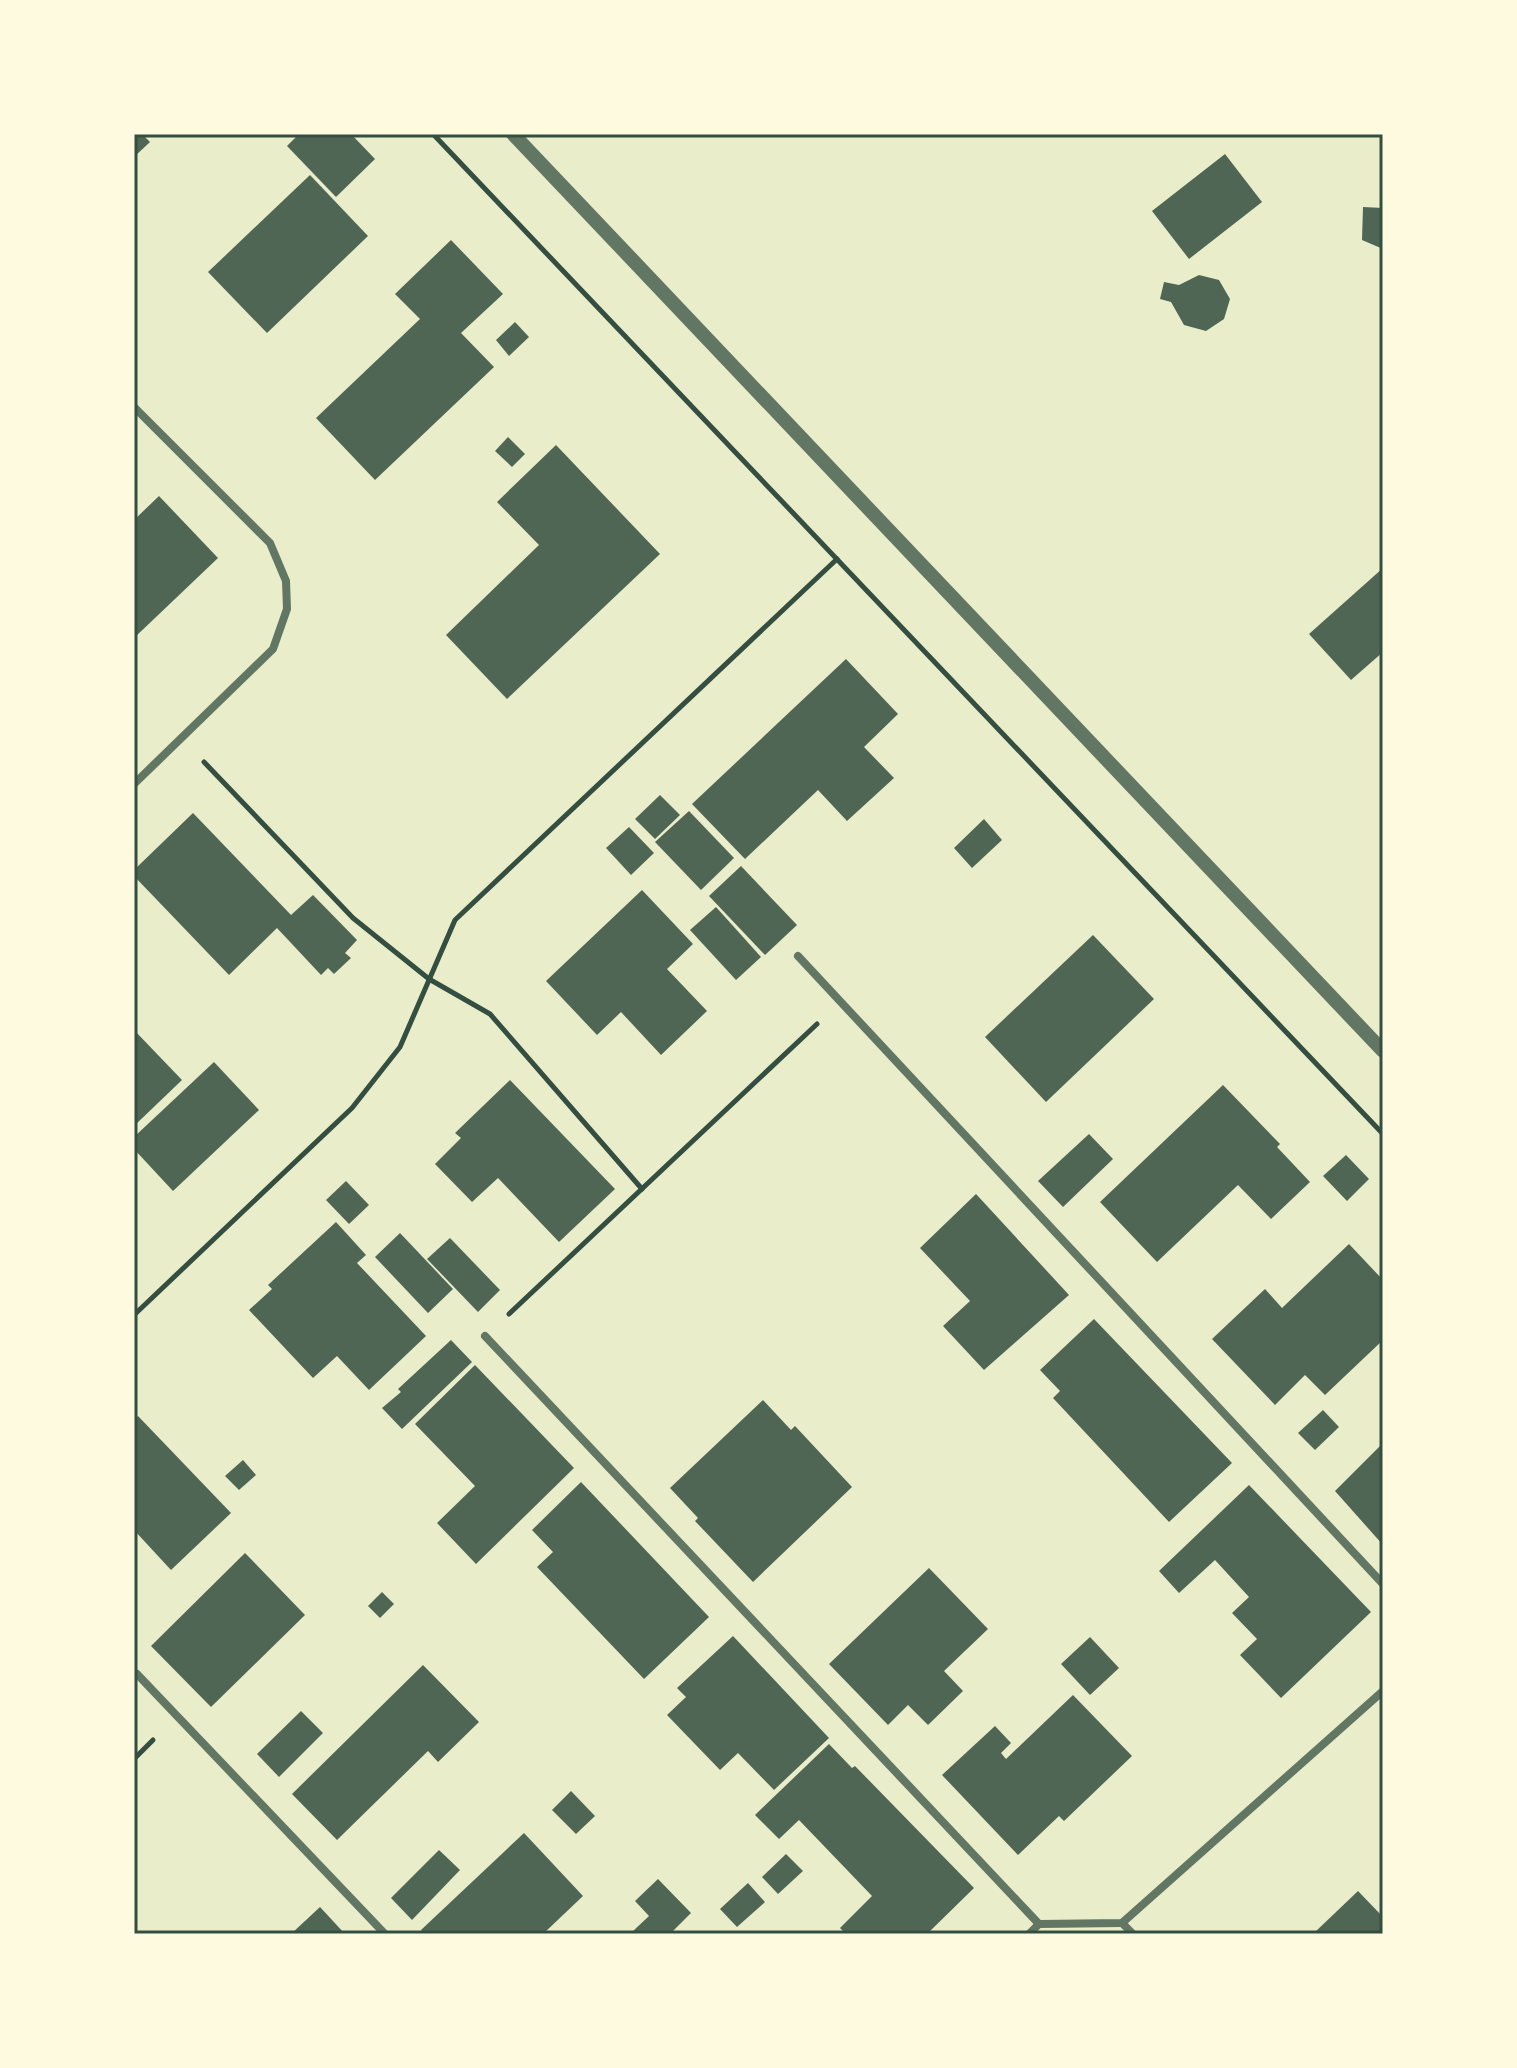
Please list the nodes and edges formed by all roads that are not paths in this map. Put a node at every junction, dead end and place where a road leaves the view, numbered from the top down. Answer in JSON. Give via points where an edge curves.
{"nodes":[{"id":1,"x":513,"y":134,"type":"edge"},
{"id":2,"x":134,"y":407,"type":"edge"},
{"id":3,"x":134,"y":784,"type":"edge"},
{"id":4,"x":798,"y":956,"type":"dead end"},
{"id":5,"x":1383,"y":1051,"type":"edge"},
{"id":6,"x":485,"y":1336,"type":"road end"},
{"id":7,"x":1383,"y":1584,"type":"edge"},
{"id":8,"x":137,"y":1674,"type":"dead end"},
{"id":9,"x":1383,"y":1691,"type":"edge"},
{"id":10,"x":1122,"y":1923,"type":"junction"},
{"id":11,"x":1039,"y":1924,"type":"junction"},
{"id":12,"x":385,"y":1934,"type":"edge"},
{"id":13,"x":1029,"y":1934,"type":"edge"},
{"id":14,"x":1133,"y":1934,"type":"edge"}],
"edges":[{"from":1,"to":5,"type":"street"},
{"from":2,"to":3,"type":"street","via":[[270,543],[286,581],[287,609],[273,649]]},
{"from":4,"to":7,"type":"street"},
{"from":6,"to":11,"type":"street"},
{"from":8,"to":12,"type":"street"},
{"from":9,"to":10,"type":"street"},
{"from":10,"to":11,"type":"street"},
{"from":10,"to":14,"type":"street"},
{"from":11,"to":13,"type":"street"}]}
